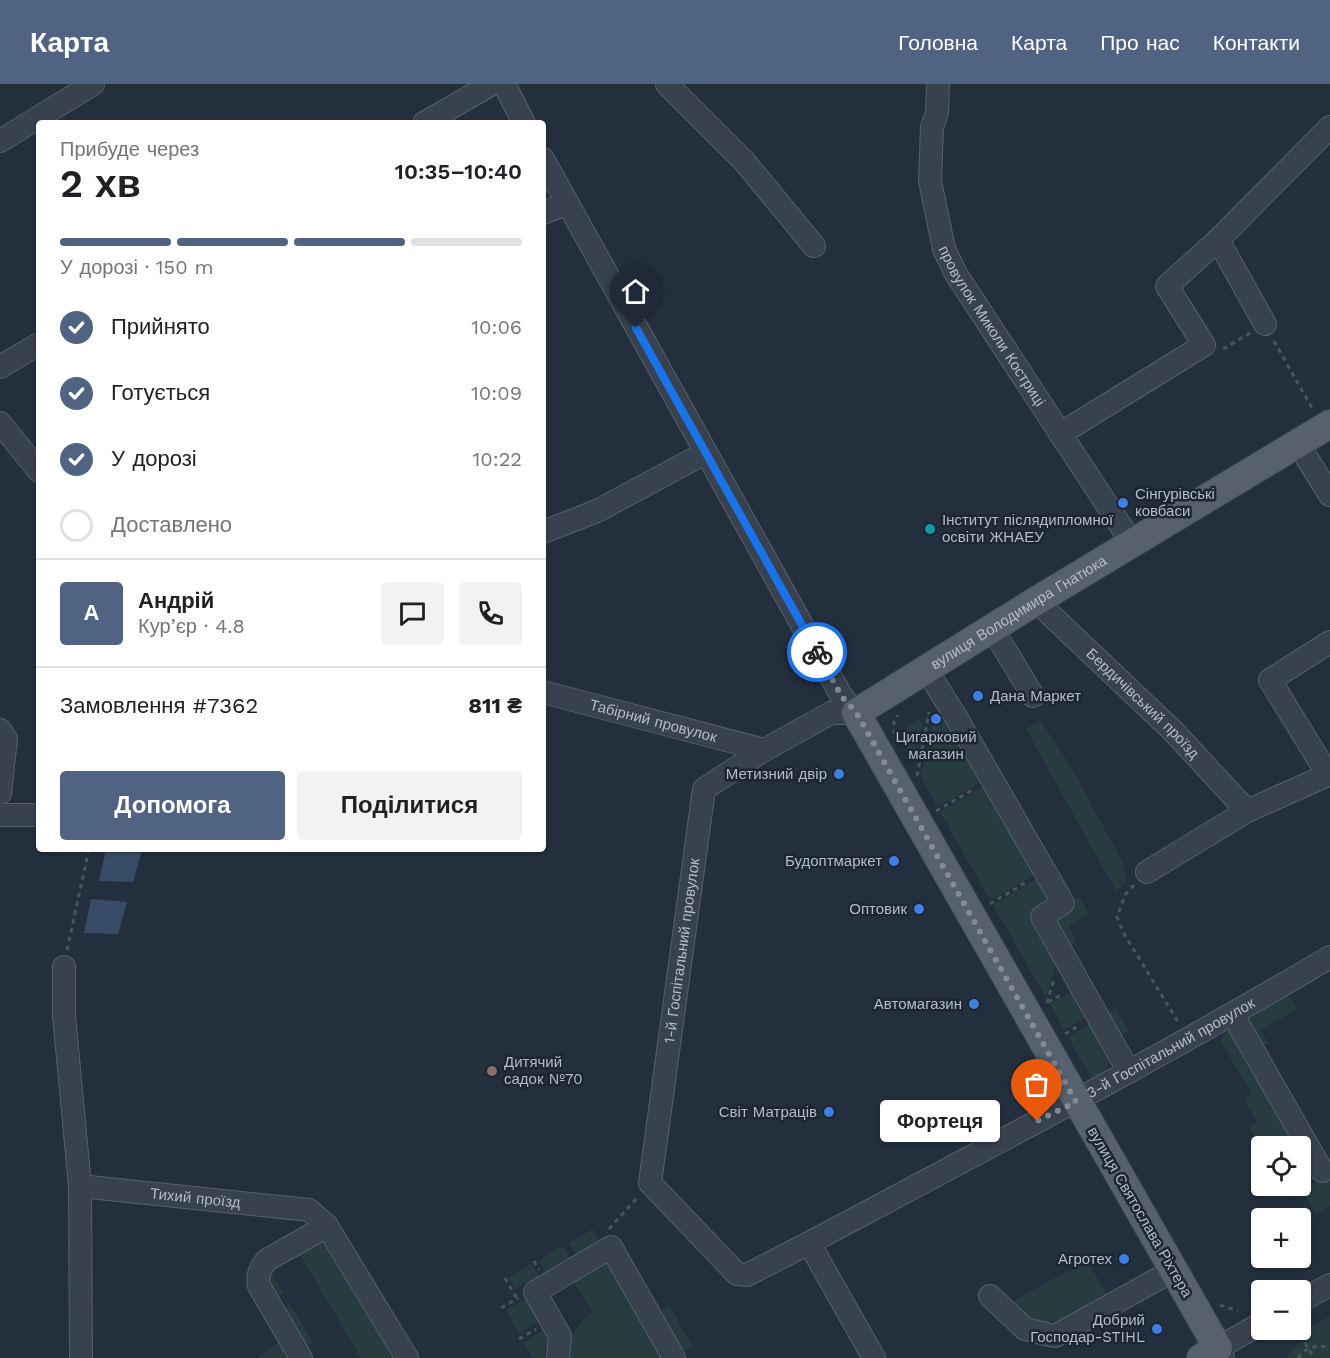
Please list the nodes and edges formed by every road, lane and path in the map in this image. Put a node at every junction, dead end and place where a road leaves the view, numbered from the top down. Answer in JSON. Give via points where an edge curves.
{"nodes":[{"id":1,"x":93,"y":84,"type":"edge"},
{"id":2,"x":492,"y":84,"type":"edge"},
{"id":3,"x":504,"y":84,"type":"edge"},
{"id":4,"x":667,"y":84,"type":"edge"},
{"id":5,"x":938,"y":84,"type":"edge"},
{"id":6,"x":429,"y":120,"type":"edge"},
{"id":7,"x":522,"y":120,"type":"edge"},
{"id":8,"x":1330,"y":126,"type":"edge"},
{"id":9,"x":0,"y":141,"type":"edge"},
{"id":10,"x":546,"y":165,"type":"edge"},
{"id":11,"x":566,"y":204,"type":"junction"},
{"id":12,"x":546,"y":212,"type":"edge"},
{"id":13,"x":1218,"y":240,"type":"junction"},
{"id":14,"x":814,"y":246,"type":"dead end"},
{"id":15,"x":1265,"y":324,"type":"junction"},
{"id":16,"x":1204,"y":345,"type":"junction"},
{"id":17,"x":36,"y":346,"type":"edge"},
{"id":18,"x":0,"y":366,"type":"edge"},
{"id":19,"x":0,"y":423,"type":"edge"},
{"id":20,"x":1327,"y":426,"type":"edge"},
{"id":21,"x":1060,"y":434,"type":"junction"},
{"id":22,"x":1298,"y":444,"type":"junction"},
{"id":23,"x":705,"y":453,"type":"junction"},
{"id":24,"x":36,"y":467,"type":"edge"},
{"id":25,"x":1330,"y":495,"type":"edge"},
{"id":26,"x":546,"y":531,"type":"edge"},
{"id":27,"x":1132,"y":543,"type":"junction"},
{"id":28,"x":1036,"y":601,"type":"junction"},
{"id":29,"x":992,"y":628,"type":"junction"},
{"id":30,"x":1330,"y":642,"type":"edge"},
{"id":31,"x":931,"y":678,"type":"junction"},
{"id":32,"x":546,"y":693,"type":"edge"},
{"id":33,"x":1033,"y":696,"type":"dead end"},
{"id":34,"x":856,"y":712,"type":"junction"},
{"id":35,"x":899,"y":712,"type":"dead end"},
{"id":36,"x":0,"y":730,"type":"edge"},
{"id":37,"x":897,"y":741,"type":"dead end"},
{"id":38,"x":764,"y":750,"type":"junction"},
{"id":39,"x":912,"y":769,"type":"dead end"},
{"id":40,"x":1329,"y":775,"type":"edge"},
{"id":41,"x":992,"y":778,"type":"junction"},
{"id":42,"x":0,"y":793,"type":"edge"},
{"id":43,"x":931,"y":803,"type":"dead end"},
{"id":44,"x":1247,"y":811,"type":"junction"},
{"id":45,"x":0,"y":815,"type":"edge"},
{"id":46,"x":36,"y":815,"type":"edge"},
{"id":47,"x":88,"y":852,"type":"edge"},
{"id":48,"x":1045,"y":872,"type":"junction"},
{"id":49,"x":1147,"y":872,"type":"joint"},
{"id":50,"x":989,"y":905,"type":"dead end"},
{"id":51,"x":1330,"y":957,"type":"edge"},
{"id":52,"x":64,"y":967,"type":"joint"},
{"id":53,"x":1233,"y":1015,"type":"junction"},
{"id":54,"x":1188,"y":1039,"type":"junction"},
{"id":55,"x":1129,"y":1072,"type":"junction"},
{"id":56,"x":1076,"y":1102,"type":"junction"},
{"id":57,"x":1322,"y":1171,"type":"dead end"},
{"id":58,"x":650,"y":1183,"type":"junction"},
{"id":59,"x":80,"y":1185,"type":"junction"},
{"id":60,"x":327,"y":1226,"type":"junction"},
{"id":61,"x":602,"y":1237,"type":"dead end"},
{"id":62,"x":809,"y":1243,"type":"junction"},
{"id":63,"x":1174,"y":1270,"type":"junction"},
{"id":64,"x":505,"y":1278,"type":"dead end"},
{"id":65,"x":1330,"y":1285,"type":"edge"},
{"id":66,"x":1311,"y":1295,"type":"edge"},
{"id":67,"x":990,"y":1296,"type":"dead end"},
{"id":68,"x":517,"y":1299,"type":"dead end"},
{"id":69,"x":1217,"y":1304,"type":"dead end"},
{"id":70,"x":1238,"y":1311,"type":"dead end"},
{"id":71,"x":1251,"y":1330,"type":"edge"},
{"id":72,"x":1304,"y":1340,"type":"edge"},
{"id":73,"x":1330,"y":1348,"type":"edge"},
{"id":74,"x":1308,"y":1349,"type":"junction"},
{"id":75,"x":1214,"y":1355,"type":"edge"},
{"id":76,"x":81,"y":1358,"type":"edge"},
{"id":77,"x":301,"y":1358,"type":"edge"},
{"id":78,"x":407,"y":1358,"type":"edge"},
{"id":79,"x":558,"y":1358,"type":"edge"},
{"id":80,"x":674,"y":1358,"type":"edge"},
{"id":81,"x":874,"y":1358,"type":"edge"},
{"id":82,"x":1298,"y":1358,"type":"edge"},
{"id":83,"x":1314,"y":1358,"type":"edge"}],
"edges":[{"from":1,"to":9,"type":"street"},
{"from":2,"to":6,"type":"street"},
{"from":3,"to":7,"type":"street"},
{"from":4,"to":14,"type":"street","via":[[744,161]]},
{"from":5,"to":21,"type":"street","name":"провулок Миколи Костриці","via":[[930,181],[944,249],[956,274]]},
{"from":8,"to":13,"type":"street"},
{"from":10,"to":11,"type":"street","name":"вулиця Святослава Ріхтера"},
{"from":11,"to":12,"type":"street"},
{"from":11,"to":23,"type":"street","name":"вулиця Святослава Ріхтера"},
{"from":13,"to":15,"type":"street"},
{"from":13,"to":16,"type":"street","via":[[1167,286]]},
{"from":15,"to":16,"type":"path","via":[[1221,351]]},
{"from":15,"to":20,"type":"path"},
{"from":16,"to":21,"type":"street"},
{"from":17,"to":18,"type":"street"},
{"from":19,"to":24,"type":"street"},
{"from":20,"to":22,"type":"main road","name":"вулиця Володимира Гнатюка"},
{"from":21,"to":27,"type":"street","name":"провулок Миколи Костриці"},
{"from":22,"to":25,"type":"street"},
{"from":22,"to":27,"type":"main road","name":"вулиця Володимира Гнатюка"},
{"from":23,"to":26,"type":"street","via":[[597,511]]},
{"from":23,"to":34,"type":"street","name":"вулиця Святослава Ріхтера","via":[[842,697]]},
{"from":27,"to":28,"type":"main road","name":"вулиця Володимира Гнатюка"},
{"from":28,"to":29,"type":"main road","name":"вулиця Володимира Гнатюка"},
{"from":28,"to":44,"type":"street","name":"Бердичівський проїзд","via":[[1174,732]]},
{"from":29,"to":31,"type":"main road","name":"вулиця Володимира Гнатюка"},
{"from":29,"to":33,"type":"street"},
{"from":30,"to":40,"type":"street","via":[[1270,680]]},
{"from":31,"to":34,"type":"main road","name":"вулиця Володимира Гнатюка"},
{"from":31,"to":39,"type":"path","via":[[934,687],[917,778]]},
{"from":31,"to":41,"type":"street"},
{"from":32,"to":38,"type":"street","name":"Табірний провулок"},
{"from":34,"to":38,"type":"street","name":"вулиця Володимира Гнатюка","via":[[831,713]]},
{"from":34,"to":56,"type":"main road","name":"вулиця Святослава Ріхтера"},
{"from":35,"to":37,"type":"path","via":[[894,722]]},
{"from":36,"to":42,"type":"street","via":[[6,740]]},
{"from":38,"to":58,"type":"street","name":"1-й Госпітальний провулок","via":[[704,789]]},
{"from":40,"to":44,"type":"street"},
{"from":41,"to":43,"type":"path","via":[[936,812]]},
{"from":41,"to":48,"type":"street"},
{"from":44,"to":49,"type":"street"},
{"from":45,"to":46,"type":"street"},
{"from":47,"to":52,"type":"path"},
{"from":48,"to":50,"type":"path"},
{"from":48,"to":55,"type":"street","via":[[1063,903],[1042,917]]},
{"from":49,"to":54,"type":"path","via":[[1125,895],[1117,917]]},
{"from":51,"to":53,"type":"street","name":"3-й Госпітальний провулок"},
{"from":52,"to":59,"type":"street","via":[[64,1016]]},
{"from":53,"to":54,"type":"street","name":"3-й Госпітальний провулок"},
{"from":53,"to":57,"type":"street"},
{"from":54,"to":55,"type":"street","name":"3-й Госпітальний провулок"},
{"from":55,"to":56,"type":"street","name":"3-й Госпітальний провулок"},
{"from":56,"to":62,"type":"street","name":"3-й Госпітальний провулок"},
{"from":56,"to":63,"type":"main road","name":"вулиця Святослава Ріхтера"},
{"from":58,"to":61,"type":"path"},
{"from":58,"to":62,"type":"street","name":"3-й Госпітальний провулок","via":[[737,1274],[747,1275]]},
{"from":59,"to":60,"type":"street","name":"Тихий проїзд","via":[[309,1210]]},
{"from":59,"to":76,"type":"street"},
{"from":60,"to":77,"type":"street","via":[[267,1260],[259,1273],[259,1286]]},
{"from":60,"to":78,"type":"street"},
{"from":62,"to":81,"type":"street"},
{"from":63,"to":67,"type":"street","via":[[1055,1336],[1025,1329]]},
{"from":63,"to":75,"type":"main road","name":"вулиця Святослава Ріхтера"},
{"from":64,"to":68,"type":"path"},
{"from":65,"to":66,"type":"street"},
{"from":69,"to":70,"type":"path"},
{"from":71,"to":75,"type":"street"},
{"from":72,"to":74,"type":"path"},
{"from":73,"to":74,"type":"path"},
{"from":74,"to":82,"type":"path"},
{"from":74,"to":83,"type":"path"},
{"from":79,"to":80,"type":"street","via":[[560,1336],[535,1292],[611,1247]]}]}
